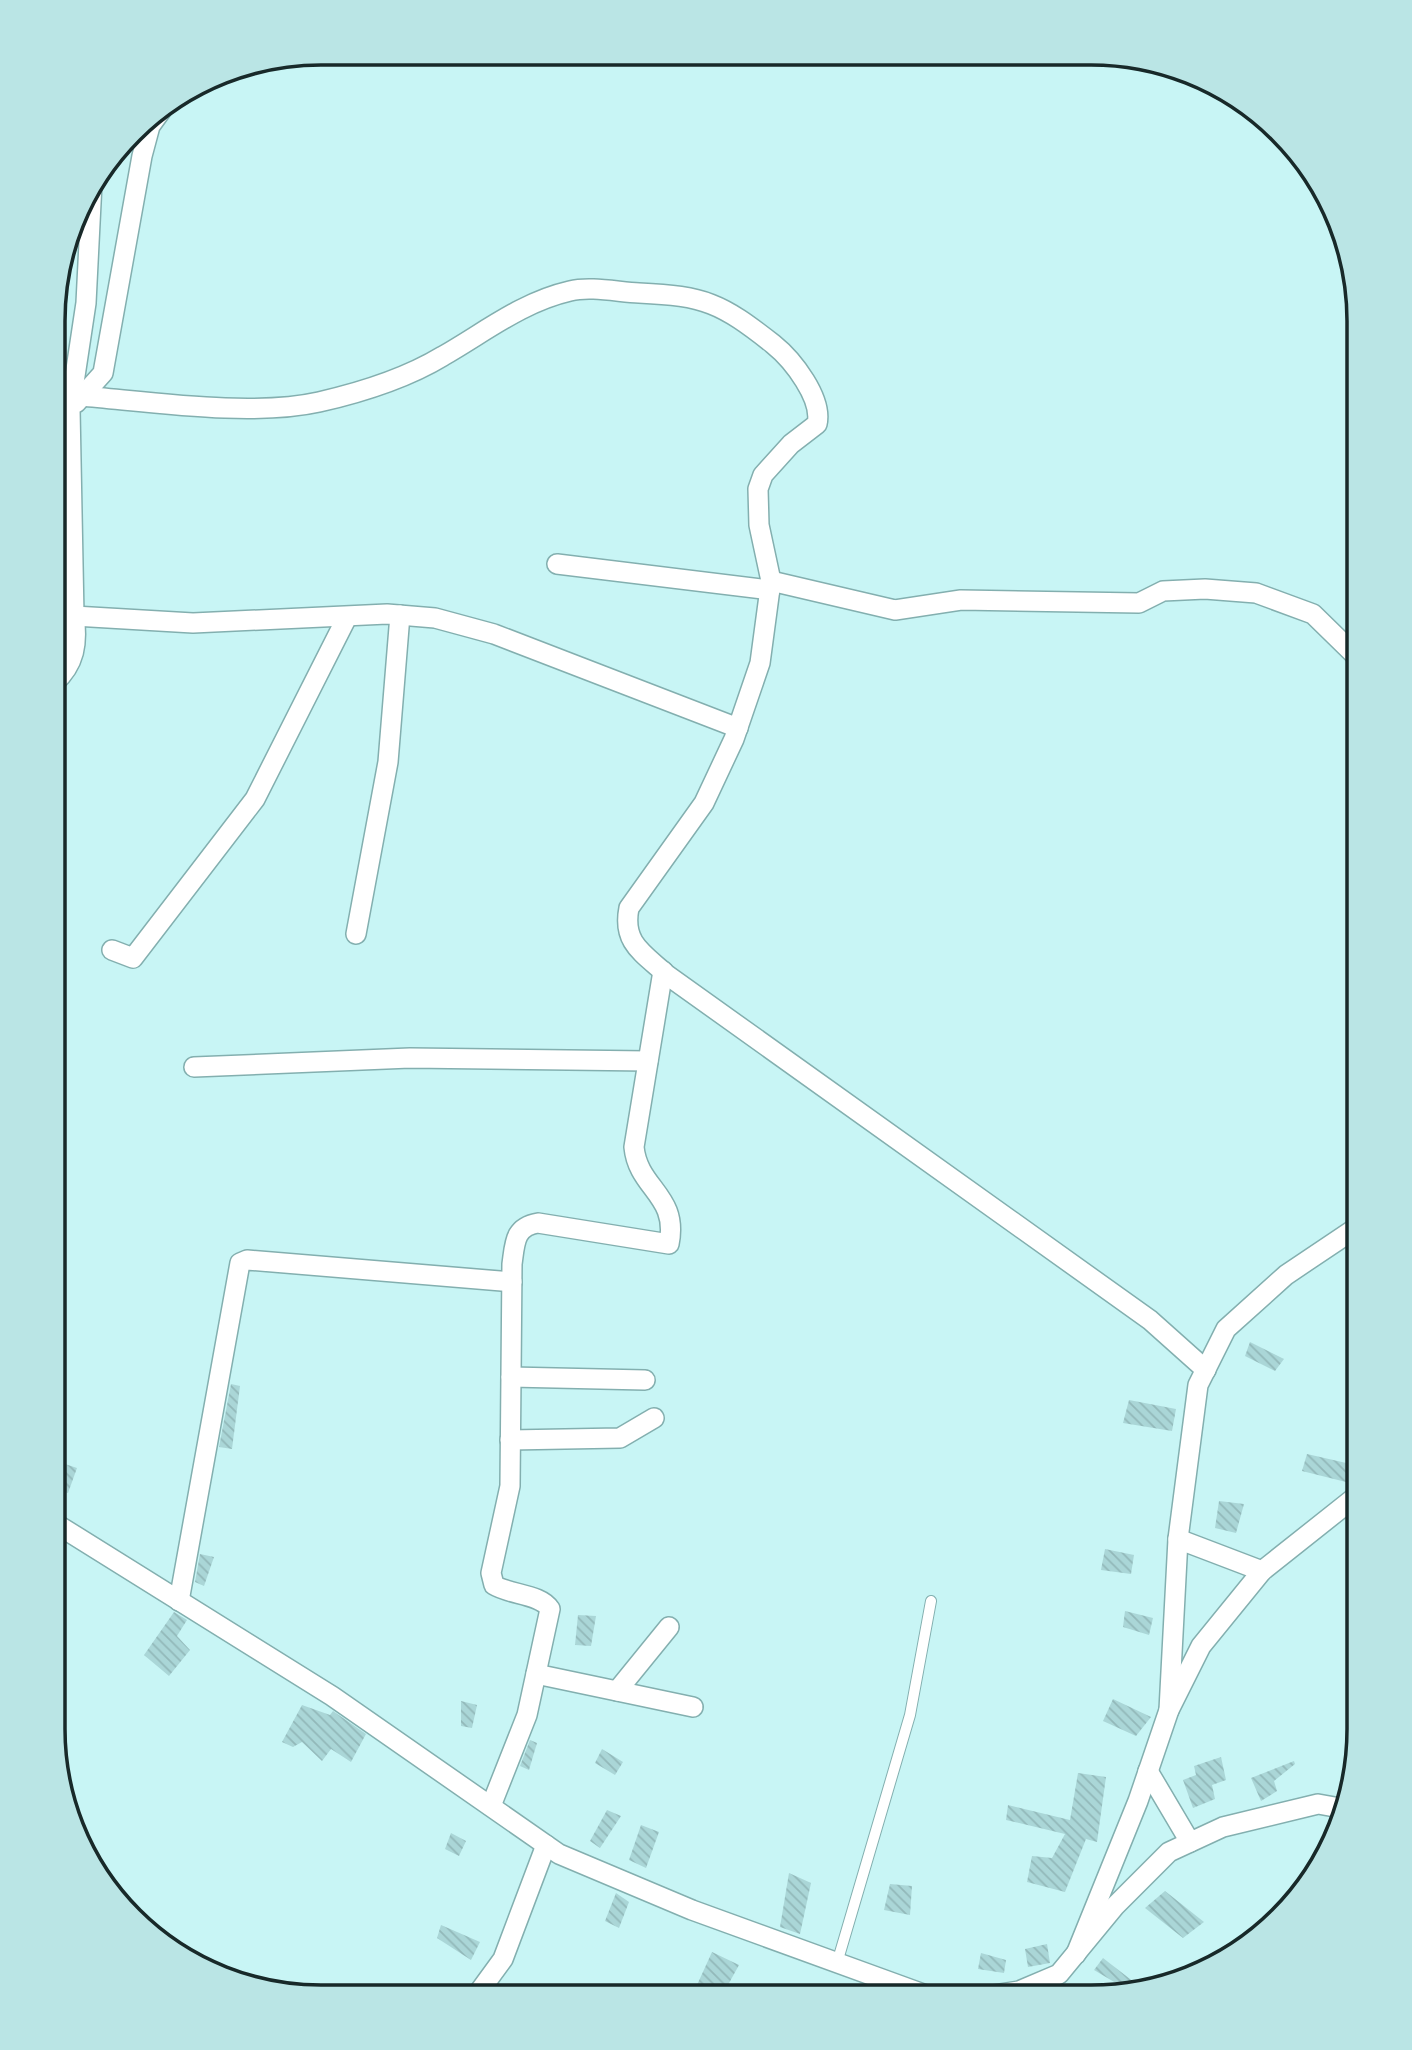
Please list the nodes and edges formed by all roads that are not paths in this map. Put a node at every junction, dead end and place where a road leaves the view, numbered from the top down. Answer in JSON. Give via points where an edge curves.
{"nodes":[{"id":1,"x":149,"y":131,"type":"edge"},
{"id":2,"x":91,"y":209,"type":"edge"},
{"id":3,"x":76,"y":403,"type":"junction"},
{"id":4,"x":557,"y":564,"type":"dead end"},
{"id":5,"x":770,"y":585,"type":"junction"},
{"id":6,"x":400,"y":615,"type":"junction"},
{"id":7,"x":74,"y":616,"type":"junction"},
{"id":8,"x":346,"y":617,"type":"junction"},
{"id":9,"x":1347,"y":647,"type":"edge"},
{"id":10,"x":65,"y":671,"type":"edge"},
{"id":11,"x":738,"y":728,"type":"junction"},
{"id":12,"x":356,"y":934,"type":"dead end"},
{"id":13,"x":112,"y":950,"type":"dead end"},
{"id":14,"x":663,"y":971,"type":"junction"},
{"id":15,"x":649,"y":1060,"type":"junction"},
{"id":16,"x":194,"y":1067,"type":"dead end"},
{"id":17,"x":1347,"y":1234,"type":"edge"},
{"id":18,"x":512,"y":1282,"type":"junction"},
{"id":19,"x":1206,"y":1370,"type":"junction"},
{"id":20,"x":511,"y":1377,"type":"junction"},
{"id":21,"x":645,"y":1380,"type":"dead end"},
{"id":22,"x":654,"y":1418,"type":"dead end"},
{"id":23,"x":510,"y":1440,"type":"junction"},
{"id":24,"x":1347,"y":1504,"type":"edge"},
{"id":25,"x":65,"y":1530,"type":"edge"},
{"id":26,"x":1178,"y":1539,"type":"junction"},
{"id":27,"x":1262,"y":1571,"type":"junction"},
{"id":28,"x":179,"y":1601,"type":"junction"},
{"id":29,"x":931,"y":1601,"type":"dead end"},
{"id":30,"x":669,"y":1627,"type":"dead end"},
{"id":31,"x":536,"y":1674,"type":"junction"},
{"id":32,"x":617,"y":1691,"type":"junction"},
{"id":33,"x":693,"y":1707,"type":"dead end"},
{"id":34,"x":1169,"y":1710,"type":"junction"},
{"id":35,"x":1148,"y":1771,"type":"junction"},
{"id":36,"x":491,"y":1806,"type":"junction"},
{"id":37,"x":1335,"y":1807,"type":"edge"},
{"id":38,"x":1190,"y":1842,"type":"junction"},
{"id":39,"x":546,"y":1845,"type":"junction"},
{"id":40,"x":1076,"y":1954,"type":"junction"},
{"id":41,"x":837,"y":1963,"type":"junction"},
{"id":42,"x":484,"y":1985,"type":"edge"},
{"id":43,"x":898,"y":1985,"type":"edge"},
{"id":44,"x":1033,"y":1985,"type":"edge"}],
"edges":[{"from":1,"to":3,"type":"street","via":[[103,373]]},
{"from":2,"to":3,"type":"street"},
{"from":3,"to":5,"type":"street","via":[[242,409],[316,402],[394,382],[506,315],[572,290],[677,294],[709,300],[777,347],[815,396],[820,412],[817,424],[791,444],[763,475],[758,489]]},
{"from":3,"to":7,"type":"street"},
{"from":4,"to":5,"type":"street"},
{"from":5,"to":9,"type":"street","via":[[895,610],[961,600],[1139,603],[1163,591],[1256,593],[1313,614]]},
{"from":5,"to":11,"type":"street","via":[[760,663]]},
{"from":6,"to":8,"type":"street"},
{"from":6,"to":11,"type":"street","via":[[435,618],[494,634]]},
{"from":6,"to":12,"type":"street","via":[[388,762]]},
{"from":7,"to":8,"type":"street","via":[[193,623]]},
{"from":7,"to":10,"type":"street","via":[[78,640]]},
{"from":8,"to":13,"type":"street","via":[[255,799],[133,958]]},
{"from":11,"to":14,"type":"street","via":[[704,803],[629,908],[625,925],[632,943]]},
{"from":14,"to":15,"type":"street"},
{"from":14,"to":19,"type":"street","via":[[1150,1320]]},
{"from":15,"to":16,"type":"street","via":[[410,1058]]},
{"from":15,"to":18,"type":"street","via":[[635,1159],[670,1212],[669,1244],[538,1223],[525,1225],[517,1234]]},
{"from":17,"to":19,"type":"street","via":[[1286,1275],[1226,1329]]},
{"from":18,"to":20,"type":"street"},
{"from":18,"to":28,"type":"street","via":[[240,1263]]},
{"from":19,"to":26,"type":"street","via":[[1198,1385]]},
{"from":20,"to":21,"type":"street"},
{"from":20,"to":23,"type":"street"},
{"from":22,"to":23,"type":"street","via":[[620,1438]]},
{"from":23,"to":31,"type":"street","via":[[510,1486],[491,1573],[494,1586],[543,1601],[550,1609]]},
{"from":24,"to":27,"type":"street"},
{"from":25,"to":28,"type":"street"},
{"from":26,"to":27,"type":"street"},
{"from":26,"to":34,"type":"street"},
{"from":27,"to":34,"type":"street","via":[[1201,1646]]},
{"from":28,"to":36,"type":"street","via":[[332,1696]]},
{"from":29,"to":41,"type":"lane","via":[[910,1715]]},
{"from":30,"to":32,"type":"street"},
{"from":31,"to":32,"type":"street"},
{"from":31,"to":36,"type":"street","via":[[527,1715]]},
{"from":32,"to":33,"type":"street"},
{"from":34,"to":35,"type":"street"},
{"from":35,"to":38,"type":"street"},
{"from":35,"to":40,"type":"street"},
{"from":36,"to":39,"type":"street"},
{"from":37,"to":38,"type":"street","via":[[1318,1804],[1223,1827]]},
{"from":38,"to":40,"type":"street","via":[[1169,1852],[1115,1906]]},
{"from":39,"to":41,"type":"street","via":[[692,1910]]},
{"from":39,"to":42,"type":"street","via":[[503,1959]]},
{"from":40,"to":44,"type":"street","via":[[1059,1974]]},
{"from":41,"to":43,"type":"street"}]}
